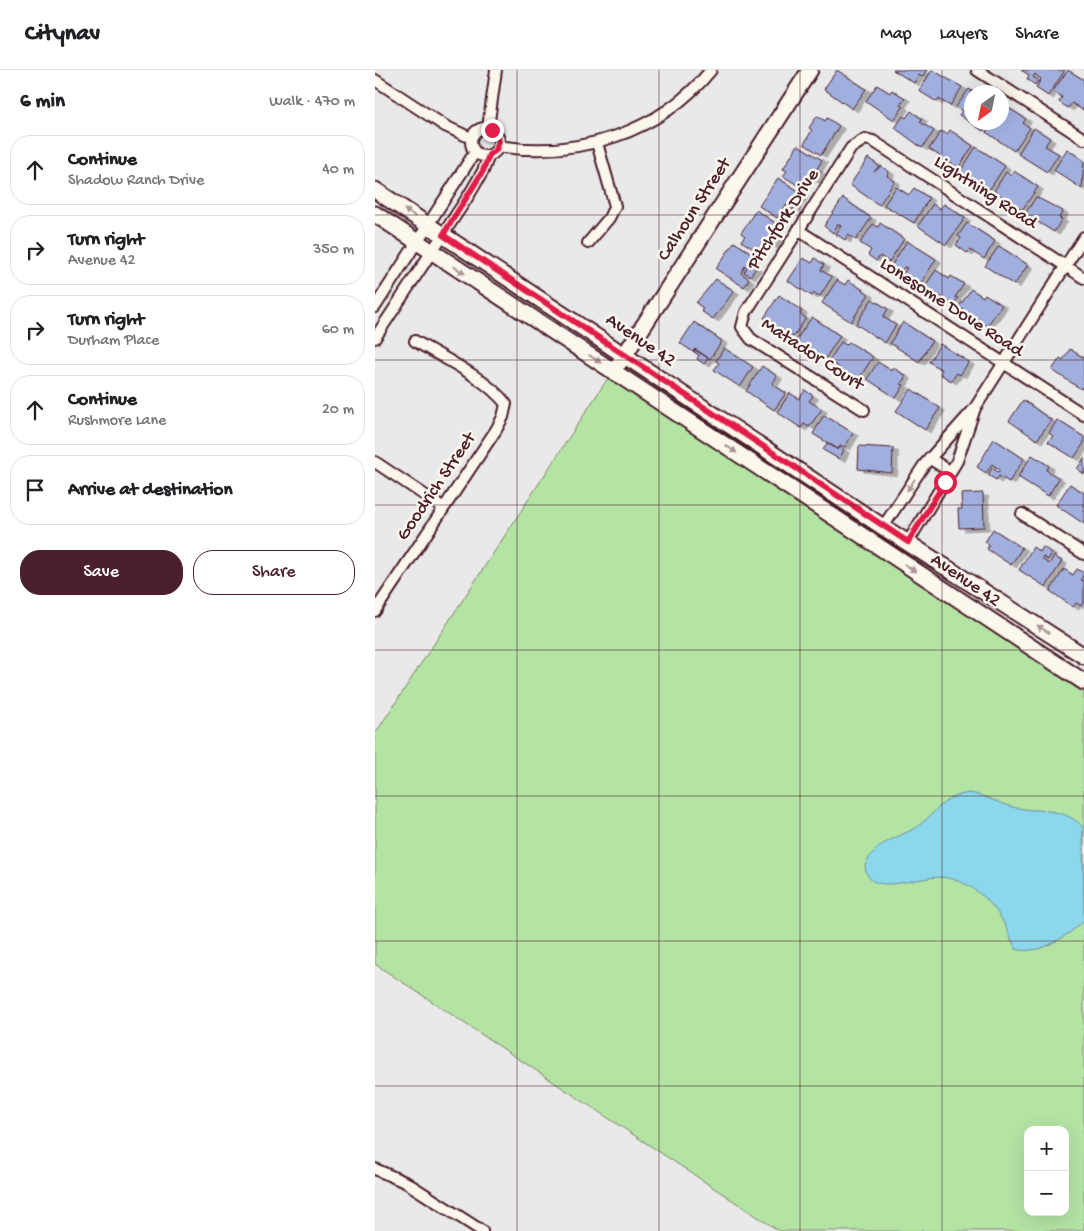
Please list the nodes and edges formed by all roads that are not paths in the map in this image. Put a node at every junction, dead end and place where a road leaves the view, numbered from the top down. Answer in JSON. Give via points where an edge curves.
{"nodes":[{"id":1,"x":497,"y":70,"type":"edge"},
{"id":2,"x":711,"y":70,"type":"edge"},
{"id":3,"x":810,"y":70,"type":"edge"},
{"id":4,"x":977,"y":70,"type":"edge"},
{"id":5,"x":375,"y":80,"type":"edge"},
{"id":6,"x":488,"y":128,"type":"junction"},
{"id":7,"x":471,"y":138,"type":"junction"},
{"id":8,"x":865,"y":139,"type":"joint"},
{"id":9,"x":1084,"y":139,"type":"edge"},
{"id":10,"x":597,"y":143,"type":"junction"},
{"id":11,"x":498,"y":146,"type":"junction"},
{"id":12,"x":475,"y":152,"type":"junction"},
{"id":13,"x":489,"y":155,"type":"junction"},
{"id":14,"x":455,"y":186,"type":"junction"},
{"id":15,"x":375,"y":190,"type":"edge"},
{"id":16,"x":469,"y":195,"type":"junction"},
{"id":17,"x":375,"y":214,"type":"edge"},
{"id":18,"x":429,"y":226,"type":"junction"},
{"id":19,"x":798,"y":230,"type":"junction"},
{"id":20,"x":443,"y":235,"type":"junction"},
{"id":21,"x":1084,"y":237,"type":"edge"},
{"id":22,"x":418,"y":243,"type":"junction"},
{"id":23,"x":588,"y":243,"type":"dead end"},
{"id":24,"x":432,"y":252,"type":"junction"},
{"id":25,"x":1066,"y":266,"type":"junction"},
{"id":26,"x":1084,"y":278,"type":"edge"},
{"id":27,"x":375,"y":307,"type":"edge"},
{"id":28,"x":390,"y":315,"type":"junction"},
{"id":29,"x":742,"y":327,"type":"joint"},
{"id":30,"x":375,"y":338,"type":"edge"},
{"id":31,"x":415,"y":341,"type":"dead end"},
{"id":32,"x":625,"y":355,"type":"junction"},
{"id":33,"x":1003,"y":363,"type":"junction"},
{"id":34,"x":613,"y":371,"type":"junction"},
{"id":35,"x":975,"y":408,"type":"junction"},
{"id":36,"x":864,"y":410,"type":"dead end"},
{"id":37,"x":1084,"y":415,"type":"edge"},
{"id":38,"x":929,"y":458,"type":"junction"},
{"id":39,"x":375,"y":462,"type":"edge"},
{"id":40,"x":951,"y":472,"type":"junction"},
{"id":41,"x":800,"y":495,"type":"junction"},
{"id":42,"x":444,"y":508,"type":"junction"},
{"id":43,"x":1022,"y":514,"type":"dead end"},
{"id":44,"x":883,"y":527,"type":"junction"},
{"id":45,"x":908,"y":542,"type":"junction"},
{"id":46,"x":1084,"y":554,"type":"edge"},
{"id":47,"x":375,"y":611,"type":"edge"},
{"id":48,"x":1084,"y":656,"type":"edge"},
{"id":49,"x":1084,"y":682,"type":"edge"},
{"id":50,"x":375,"y":1169,"type":"edge"},
{"id":51,"x":482,"y":1231,"type":"edge"}],
"edges":[{"from":1,"to":6,"type":"street"},
{"from":2,"to":10,"type":"street","via":[[681,101],[657,118]]},
{"from":3,"to":32,"type":"street","name":"Calhoun Street"},
{"from":4,"to":9,"type":"street"},
{"from":5,"to":7,"type":"street","via":[[445,126]]},
{"from":6,"to":7,"type":"street","via":[[476,130]]},
{"from":6,"to":11,"type":"street","via":[[496,133]]},
{"from":7,"to":12,"type":"street"},
{"from":8,"to":19,"type":"street","name":"Pitchfork Drive","via":[[851,148]]},
{"from":8,"to":25,"type":"street","name":"Lightning Road","via":[[873,141]]},
{"from":10,"to":11,"type":"street","via":[[566,149]]},
{"from":10,"to":23,"type":"street","via":[[615,206]]},
{"from":11,"to":13,"type":"street"},
{"from":12,"to":13,"type":"street"},
{"from":12,"to":14,"type":"street"},
{"from":13,"to":16,"type":"street"},
{"from":14,"to":16,"type":"street"},
{"from":14,"to":18,"type":"street"},
{"from":18,"to":15,"type":"street","name":"Avenue 42","one_way":true},
{"from":16,"to":20,"type":"street"},
{"from":17,"to":22,"type":"street","name":"Avenue 42"},
{"from":18,"to":20,"type":"street","name":"Avenue 42"},
{"from":18,"to":22,"type":"street"},
{"from":19,"to":29,"type":"street","name":"Pitchfork Drive","via":[[746,312]]},
{"from":19,"to":33,"type":"street","name":"Lonesome Dove Road"},
{"from":20,"to":24,"type":"street"},
{"from":20,"to":32,"type":"street","name":"Avenue 42"},
{"from":21,"to":25,"type":"street"},
{"from":22,"to":24,"type":"street","name":"Avenue 42"},
{"from":22,"to":27,"type":"street"},
{"from":24,"to":28,"type":"street"},
{"from":24,"to":34,"type":"street","name":"Avenue 42","one_way":true},
{"from":25,"to":26,"type":"street","name":"Lightning Road"},
{"from":25,"to":33,"type":"street"},
{"from":27,"to":28,"type":"street"},
{"from":28,"to":30,"type":"street"},
{"from":29,"to":36,"type":"street","name":"Matador Court","via":[[751,339]]},
{"from":31,"to":42,"type":"street","name":"Goodrich Street","via":[[485,385],[506,404],[496,430]]},
{"from":32,"to":34,"type":"street","name":"Calhoun Street"},
{"from":32,"to":44,"type":"street","name":"Avenue 42"},
{"from":33,"to":35,"type":"street"},
{"from":33,"to":37,"type":"street","name":"Lonesome Dove Road"},
{"from":34,"to":41,"type":"street","name":"Avenue 42","one_way":true},
{"from":35,"to":38,"type":"street"},
{"from":35,"to":40,"type":"street"},
{"from":38,"to":40,"type":"street"},
{"from":38,"to":44,"type":"street","one_way":true},
{"from":39,"to":42,"type":"street"},
{"from":40,"to":45,"type":"street"},
{"from":41,"to":45,"type":"street","via":[[832,505],[898,548]]},
{"from":41,"to":49,"type":"street","name":"Avenue 42","one_way":true},
{"from":42,"to":47,"type":"street","name":"Goodrich Street"},
{"from":43,"to":46,"type":"street"},
{"from":44,"to":45,"type":"street","name":"Avenue 42"},
{"from":48,"to":45,"type":"street","name":"Avenue 42","one_way":true},
{"from":50,"to":51,"type":"street","via":[[407,1183]]}]}
